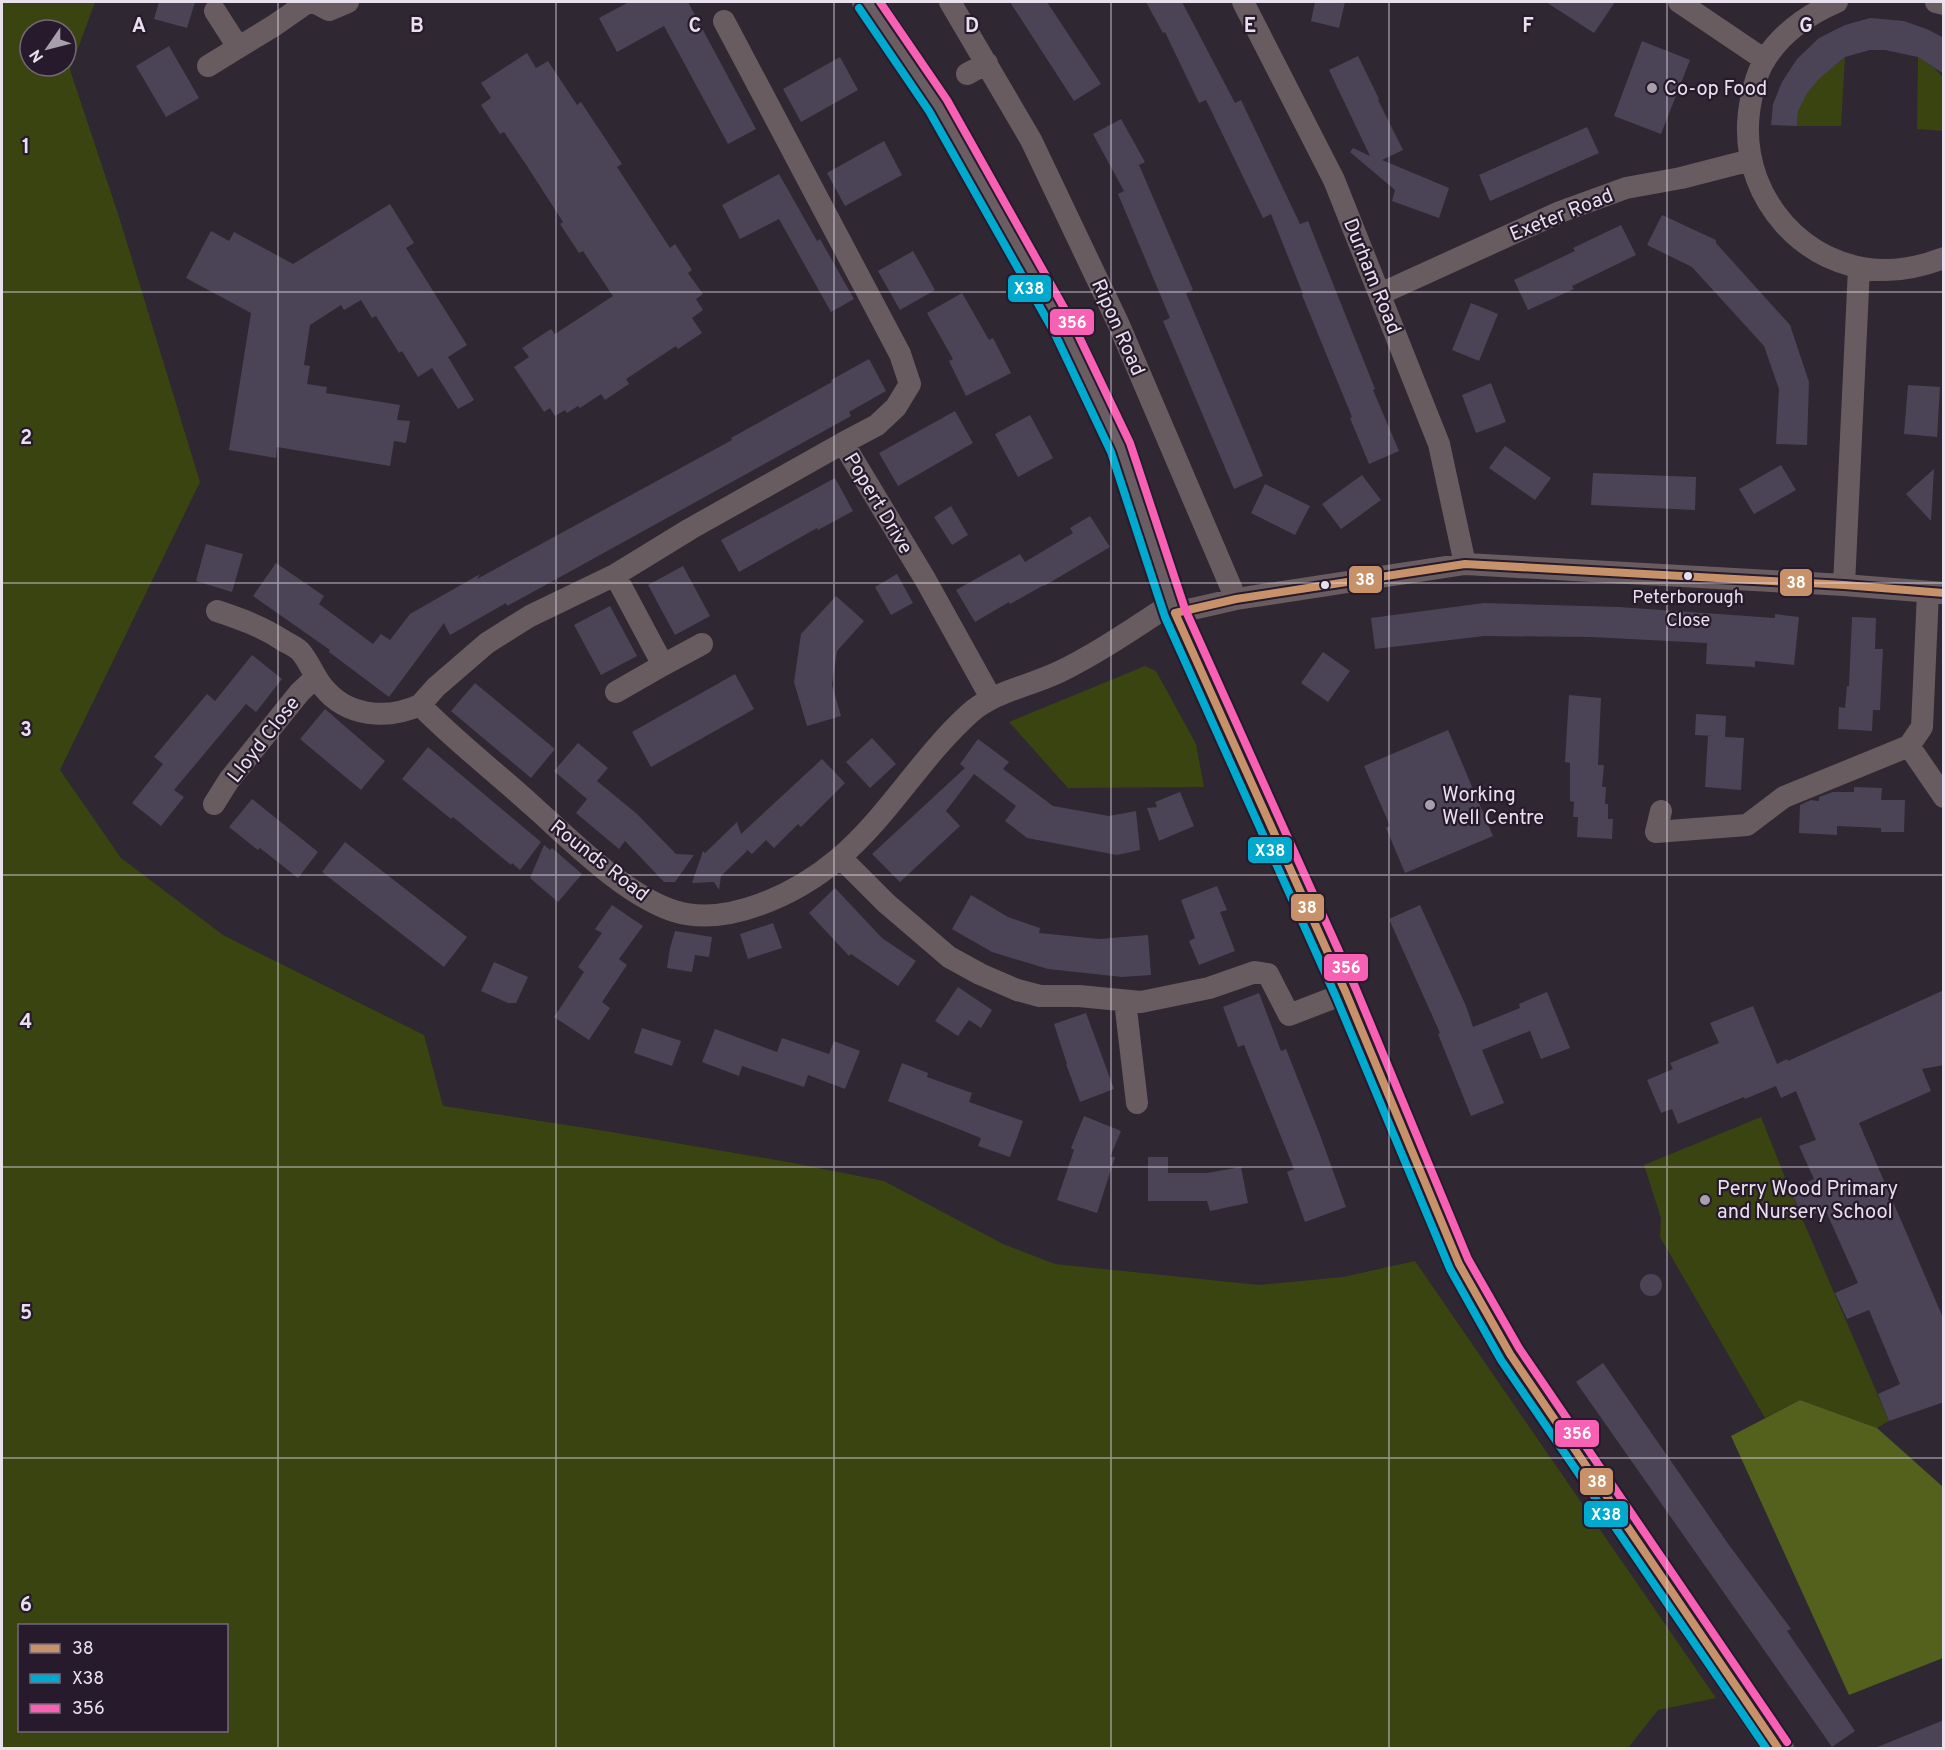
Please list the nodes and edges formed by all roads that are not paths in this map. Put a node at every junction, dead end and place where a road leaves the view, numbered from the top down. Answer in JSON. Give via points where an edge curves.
{"nodes":[{"id":1,"x":308,"y":2,"type":"edge"},
{"id":2,"x":314,"y":2,"type":"edge"},
{"id":3,"x":348,"y":2,"type":"edge"},
{"id":4,"x":868,"y":2,"type":"edge"},
{"id":5,"x":950,"y":2,"type":"edge"},
{"id":6,"x":1243,"y":2,"type":"edge"},
{"id":7,"x":1679,"y":2,"type":"edge"},
{"id":8,"x":1837,"y":2,"type":"edge"},
{"id":9,"x":1936,"y":2,"type":"edge"},
{"id":10,"x":1944,"y":4,"type":"edge"},
{"id":11,"x":215,"y":11,"type":"dead end"},
{"id":12,"x":724,"y":21,"type":"dead end"},
{"id":13,"x":238,"y":47,"type":"junction"},
{"id":14,"x":1765,"y":60,"type":"junction"},
{"id":15,"x":987,"y":63,"type":"junction"},
{"id":16,"x":208,"y":66,"type":"dead end"},
{"id":17,"x":967,"y":74,"type":"dead end"},
{"id":18,"x":1751,"y":160,"type":"junction"},
{"id":19,"x":1944,"y":258,"type":"edge"},
{"id":20,"x":1859,"y":268,"type":"junction"},
{"id":21,"x":1380,"y":294,"type":"junction"},
{"id":22,"x":843,"y":443,"type":"junction"},
{"id":23,"x":1465,"y":564,"type":"junction"},
{"id":24,"x":615,"y":575,"type":"junction"},
{"id":25,"x":1844,"y":585,"type":"junction"},
{"id":26,"x":1936,"y":592,"type":"edge"},
{"id":27,"x":1236,"y":599,"type":"junction"},
{"id":28,"x":1173,"y":608,"type":"junction"},
{"id":29,"x":217,"y":611,"type":"dead end"},
{"id":30,"x":702,"y":644,"type":"dead end"},
{"id":31,"x":663,"y":665,"type":"junction"},
{"id":32,"x":316,"y":677,"type":"junction"},
{"id":33,"x":616,"y":692,"type":"dead end"},
{"id":34,"x":992,"y":698,"type":"junction"},
{"id":35,"x":420,"y":705,"type":"junction"},
{"id":36,"x":1909,"y":746,"type":"junction"},
{"id":37,"x":1944,"y":797,"type":"edge"},
{"id":38,"x":213,"y":804,"type":"dead end"},
{"id":39,"x":1661,"y":811,"type":"dead end"},
{"id":40,"x":840,"y":857,"type":"junction"},
{"id":41,"x":1346,"y":993,"type":"junction"},
{"id":42,"x":1125,"y":1001,"type":"junction"},
{"id":43,"x":1137,"y":1103,"type":"dead end"},
{"id":44,"x":1778,"y":1749,"type":"edge"}],
"edges":[{"from":1,"to":13,"type":"street"},
{"from":2,"to":3,"type":"street","via":[[328,10]]},
{"from":4,"to":28,"type":"main road","via":[[938,105],[1063,327],[1122,448]]},
{"from":5,"to":15,"type":"street","name":"Ripon Road"},
{"from":6,"to":21,"type":"street","name":"Durham Road","via":[[1334,180]]},
{"from":7,"to":14,"type":"street"},
{"from":8,"to":14,"type":"street","via":[[1795,26]]},
{"from":9,"to":10,"type":"street"},
{"from":11,"to":13,"type":"street"},
{"from":12,"to":22,"type":"street","via":[[900,354],[909,384],[896,407],[877,425]]},
{"from":13,"to":16,"type":"street"},
{"from":14,"to":18,"type":"street","via":[[1748,114]]},
{"from":15,"to":17,"type":"street"},
{"from":15,"to":27,"type":"street","name":"Ripon Road","via":[[1031,140],[1119,325]]},
{"from":18,"to":20,"type":"street","via":[[1767,203],[1797,238],[1827,256]]},
{"from":18,"to":21,"type":"street","name":"Exeter Road","via":[[1626,188],[1560,212]]},
{"from":19,"to":20,"type":"street","via":[[1903,270]]},
{"from":20,"to":25,"type":"street"},
{"from":21,"to":23,"type":"street","name":"Durham Road","via":[[1439,444]]},
{"from":22,"to":24,"type":"street","name":"Popert Drive"},
{"from":22,"to":34,"type":"street","name":"Popert Drive"},
{"from":23,"to":25,"type":"street","name":"Rounds Road"},
{"from":23,"to":27,"type":"street","name":"Rounds Road"},
{"from":24,"to":31,"type":"street"},
{"from":24,"to":35,"type":"street","name":"Popert Drive","via":[[530,615],[488,643]]},
{"from":25,"to":26,"type":"street","name":"Rounds Road"},
{"from":26,"to":36,"type":"street","via":[[1922,727]]},
{"from":27,"to":28,"type":"street","name":"Rounds Road"},
{"from":28,"to":34,"type":"street","name":"Rounds Road","via":[[1082,661]]},
{"from":28,"to":41,"type":"main road"},
{"from":29,"to":32,"type":"street","via":[[249,621],[300,651]]},
{"from":30,"to":31,"type":"street"},
{"from":31,"to":33,"type":"street"},
{"from":32,"to":35,"type":"street","via":[[324,689],[364,714],[406,711]]},
{"from":32,"to":38,"type":"street","name":"Lloyd Close"},
{"from":34,"to":40,"type":"street","name":"Rounds Road","via":[[971,712]]},
{"from":35,"to":40,"type":"street","name":"Rounds Road","via":[[594,860],[645,897],[675,911],[701,916],[768,902],[821,873]]},
{"from":36,"to":37,"type":"street"},
{"from":36,"to":39,"type":"street","via":[[1784,797],[1747,825],[1656,831]]},
{"from":40,"to":42,"type":"street","via":[[927,940],[980,974],[1040,996]]},
{"from":41,"to":42,"type":"street","via":[[1289,1015],[1268,974],[1255,972],[1178,995]]},
{"from":41,"to":44,"type":"main road","via":[[1459,1264],[1510,1354]]},
{"from":42,"to":43,"type":"street"}]}
